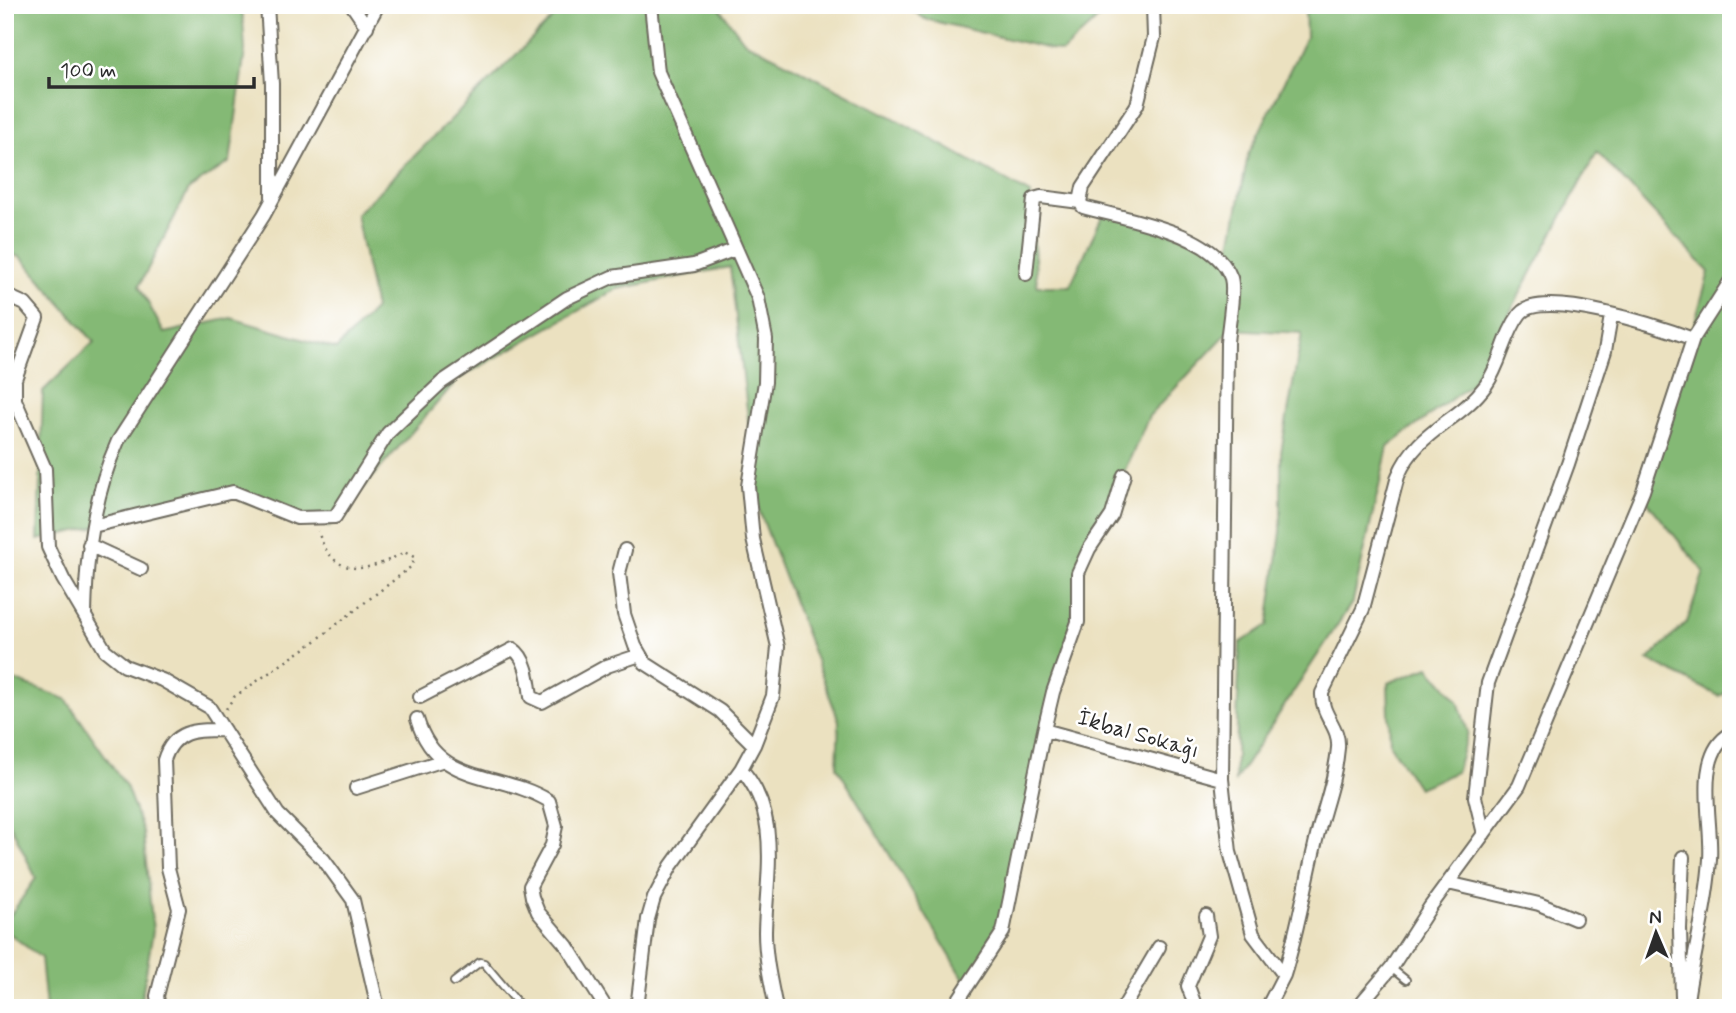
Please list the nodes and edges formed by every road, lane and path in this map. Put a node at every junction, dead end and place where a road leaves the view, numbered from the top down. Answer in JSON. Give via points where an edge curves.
{"nodes":[{"id":1,"x":267,"y":5,"type":"edge"},
{"id":2,"x":352,"y":5,"type":"edge"},
{"id":3,"x":379,"y":5,"type":"edge"},
{"id":4,"x":651,"y":5,"type":"edge"},
{"id":5,"x":1153,"y":5,"type":"edge"},
{"id":6,"x":367,"y":27,"type":"junction"},
{"id":7,"x":272,"y":200,"type":"junction"},
{"id":8,"x":1080,"y":202,"type":"junction"},
{"id":9,"x":736,"y":249,"type":"junction"},
{"id":10,"x":1026,"y":274,"type":"dead end"},
{"id":11,"x":1731,"y":280,"type":"edge"},
{"id":12,"x":5,"y":295,"type":"edge"},
{"id":13,"x":1611,"y":316,"type":"junction"},
{"id":14,"x":1693,"y":339,"type":"junction"},
{"id":15,"x":10,"y":400,"type":"edge"},
{"id":16,"x":1124,"y":475,"type":"dead end"},
{"id":17,"x":93,"y":526,"type":"junction"},
{"id":18,"x":317,"y":527,"type":"dead end"},
{"id":19,"x":89,"y":545,"type":"junction"},
{"id":20,"x":625,"y":550,"type":"dead end"},
{"id":21,"x":141,"y":569,"type":"dead end"},
{"id":22,"x":85,"y":614,"type":"junction"},
{"id":23,"x":640,"y":655,"type":"junction"},
{"id":24,"x":420,"y":697,"type":"dead end"},
{"id":25,"x":416,"y":719,"type":"dead end"},
{"id":26,"x":221,"y":725,"type":"junction"},
{"id":27,"x":1044,"y":730,"type":"junction"},
{"id":28,"x":1731,"y":737,"type":"edge"},
{"id":29,"x":754,"y":744,"type":"junction"},
{"id":30,"x":441,"y":761,"type":"junction"},
{"id":31,"x":741,"y":769,"type":"junction"},
{"id":32,"x":1222,"y":779,"type":"junction"},
{"id":33,"x":356,"y":789,"type":"dead end"},
{"id":34,"x":1484,"y":834,"type":"junction"},
{"id":35,"x":1683,"y":858,"type":"dead end"},
{"id":36,"x":1448,"y":883,"type":"junction"},
{"id":37,"x":1206,"y":916,"type":"dead end"},
{"id":38,"x":1576,"y":919,"type":"dead end"},
{"id":39,"x":1159,"y":947,"type":"dead end"},
{"id":40,"x":1391,"y":968,"type":"junction"},
{"id":41,"x":1284,"y":975,"type":"junction"},
{"id":42,"x":1405,"y":979,"type":"dead end"},
{"id":43,"x":454,"y":982,"type":"dead end"},
{"id":44,"x":159,"y":1008,"type":"edge"},
{"id":45,"x":378,"y":1008,"type":"edge"},
{"id":46,"x":522,"y":1008,"type":"edge"},
{"id":47,"x":606,"y":1008,"type":"edge"},
{"id":48,"x":637,"y":1008,"type":"edge"},
{"id":49,"x":776,"y":1008,"type":"edge"},
{"id":50,"x":953,"y":1008,"type":"edge"},
{"id":51,"x":1123,"y":1008,"type":"edge"},
{"id":52,"x":1196,"y":1008,"type":"edge"},
{"id":53,"x":1267,"y":1008,"type":"edge"},
{"id":54,"x":1357,"y":1008,"type":"edge"},
{"id":55,"x":1685,"y":1008,"type":"edge"}],
"edges":[{"from":1,"to":7,"type":"street"},
{"from":2,"to":6,"type":"street"},
{"from":3,"to":6,"type":"street"},
{"from":4,"to":9,"type":"street","via":[[658,72]]},
{"from":5,"to":8,"type":"street","via":[[1154,37],[1137,105],[1083,187]]},
{"from":6,"to":7,"type":"street"},
{"from":7,"to":17,"type":"street","via":[[118,441],[106,468]]},
{"from":8,"to":10,"type":"street","via":[[1034,199]]},
{"from":8,"to":32,"type":"street","via":[[1083,207],[1192,241],[1221,258],[1232,280],[1227,343]]},
{"from":9,"to":17,"type":"street","via":[[694,265],[612,277],[555,306],[442,382],[397,424],[335,517],[297,518],[233,492]]},
{"from":9,"to":29,"type":"street","via":[[758,298],[766,339],[765,382],[748,486],[753,538],[778,647],[773,696]]},
{"from":11,"to":14,"type":"street"},
{"from":12,"to":15,"type":"street","via":[[25,304],[37,318]]},
{"from":13,"to":14,"type":"street","via":[[1637,319]]},
{"from":13,"to":34,"type":"street","via":[[1605,351],[1568,464],[1488,683],[1475,797]]},
{"from":13,"to":41,"type":"street","via":[[1551,304],[1522,311],[1486,385],[1406,455],[1363,609],[1322,694],[1321,706],[1337,732],[1334,777]]},
{"from":14,"to":34,"type":"street","via":[[1643,491],[1519,786]]},
{"from":15,"to":22,"type":"street","via":[[45,469],[48,547]]},
{"from":16,"to":27,"type":"street","via":[[1112,515],[1078,573],[1078,622]]},
{"from":17,"to":19,"type":"street"},
{"from":18,"to":26,"type":"path","via":[[330,555],[349,567],[376,568],[404,552],[414,557],[412,566],[234,697]]},
{"from":19,"to":21,"type":"street"},
{"from":19,"to":22,"type":"street"},
{"from":20,"to":23,"type":"street","via":[[619,586]]},
{"from":22,"to":26,"type":"street","via":[[105,650],[125,666],[162,680],[209,707]]},
{"from":23,"to":24,"type":"street","via":[[607,666],[542,702],[531,697],[528,673],[513,649]]},
{"from":23,"to":29,"type":"street","via":[[645,663],[720,710]]},
{"from":25,"to":30,"type":"street","via":[[421,735]]},
{"from":26,"to":44,"type":"street","via":[[177,738],[164,760],[168,868],[179,909],[157,996]]},
{"from":26,"to":45,"type":"street","via":[[278,814],[324,860],[353,900]]},
{"from":27,"to":32,"type":"street","name":"İkbal Sokağı"},
{"from":27,"to":50,"type":"street","via":[[1003,932]]},
{"from":28,"to":55,"type":"street","via":[[1717,743],[1708,776],[1710,858]]},
{"from":29,"to":31,"type":"street"},
{"from":30,"to":33,"type":"street"},
{"from":30,"to":47,"type":"street","via":[[534,792],[548,801],[556,826],[552,845],[530,886],[531,897]]},
{"from":31,"to":48,"type":"street","via":[[692,834],[654,898]]},
{"from":31,"to":49,"type":"street","via":[[759,796],[769,838],[766,954]]},
{"from":32,"to":41,"type":"street","via":[[1230,852],[1253,934]]},
{"from":34,"to":36,"type":"street"},
{"from":35,"to":55,"type":"street","via":[[1680,940]]},
{"from":36,"to":38,"type":"street","via":[[1539,904]]},
{"from":36,"to":40,"type":"street"},
{"from":37,"to":52,"type":"street","via":[[1209,936],[1188,986]]},
{"from":39,"to":51,"type":"street"},
{"from":40,"to":42,"type":"lane"},
{"from":40,"to":54,"type":"street"},
{"from":41,"to":53,"type":"street"},
{"from":43,"to":46,"type":"lane","via":[[484,963]]}]}
